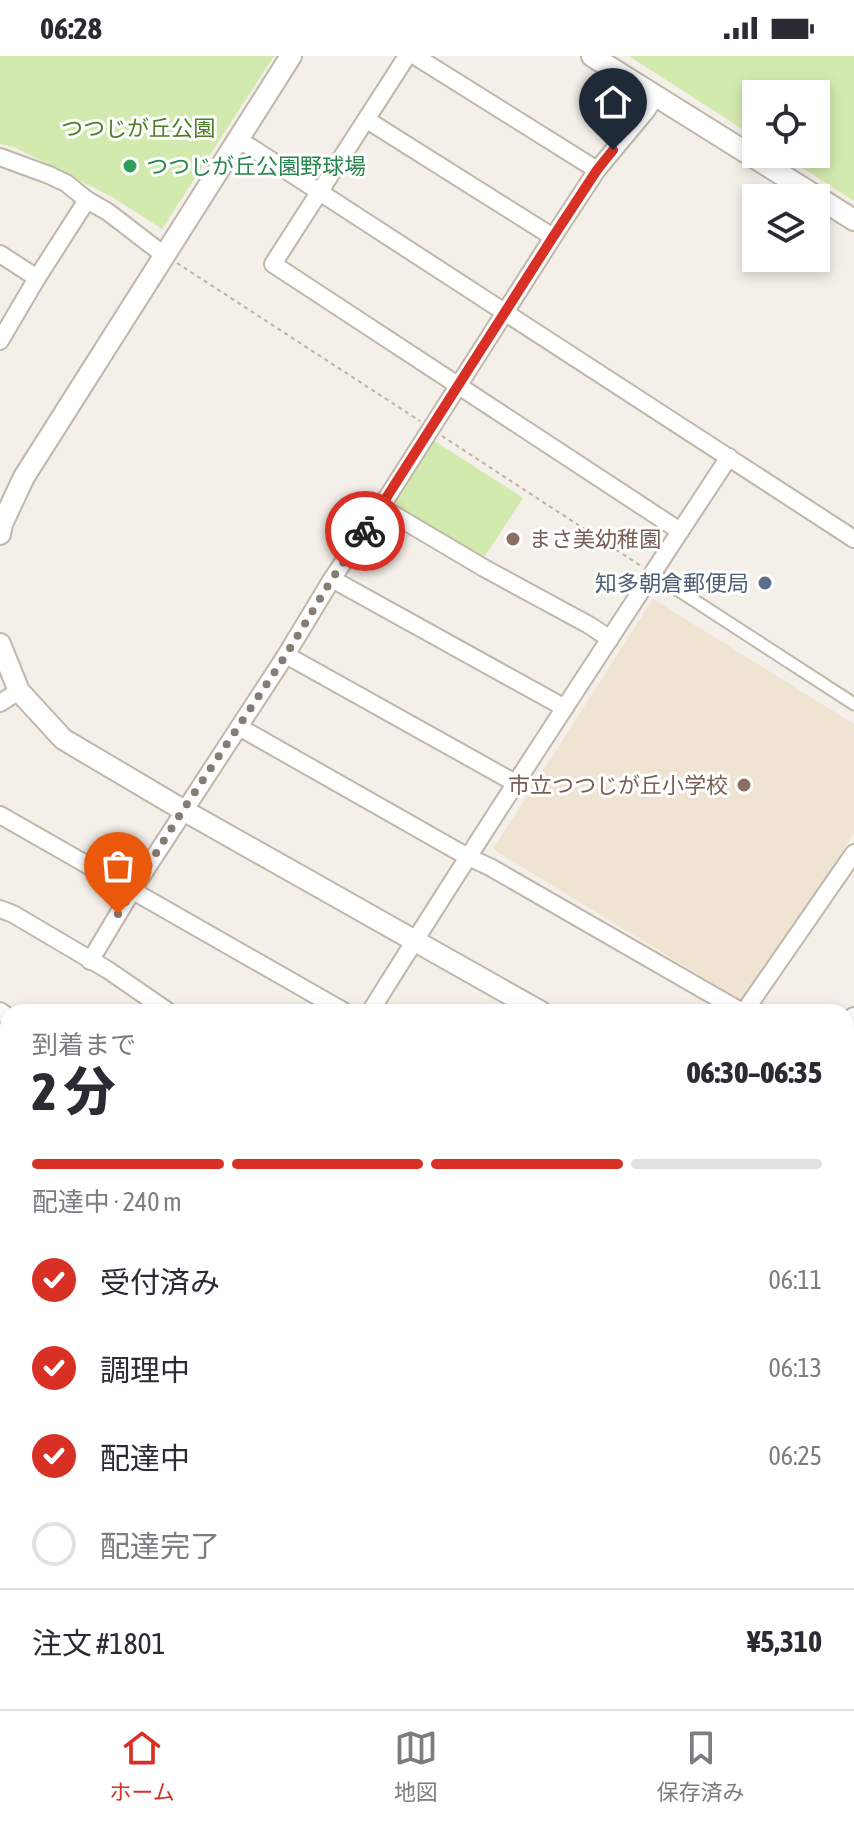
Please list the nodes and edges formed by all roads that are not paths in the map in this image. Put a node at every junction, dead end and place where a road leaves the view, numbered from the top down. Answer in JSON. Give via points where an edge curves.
{"nodes":[{"id":1,"x":291,"y":56,"type":"edge"},
{"id":2,"x":407,"y":56,"type":"edge"},
{"id":3,"x":415,"y":56,"type":"edge"},
{"id":4,"x":592,"y":56,"type":"edge"},
{"id":5,"x":655,"y":97,"type":"junction"},
{"id":6,"x":367,"y":120,"type":"junction"},
{"id":7,"x":238,"y":139,"type":"junction"},
{"id":8,"x":0,"y":157,"type":"edge"},
{"id":9,"x":597,"y":170,"type":"junction"},
{"id":10,"x":321,"y":191,"type":"junction"},
{"id":11,"x":87,"y":200,"type":"junction"},
{"id":12,"x":854,"y":220,"type":"edge"},
{"id":13,"x":553,"y":237,"type":"junction"},
{"id":14,"x":0,"y":254,"type":"edge"},
{"id":15,"x":170,"y":259,"type":"junction"},
{"id":16,"x":37,"y":278,"type":"junction"},
{"id":17,"x":505,"y":312,"type":"junction"},
{"id":18,"x":0,"y":341,"type":"edge"},
{"id":19,"x":457,"y":386,"type":"junction"},
{"id":20,"x":729,"y":457,"type":"junction"},
{"id":21,"x":381,"y":507,"type":"junction"},
{"id":22,"x":680,"y":531,"type":"junction"},
{"id":23,"x":0,"y":534,"type":"edge"},
{"id":24,"x":854,"y":539,"type":"edge"},
{"id":25,"x":652,"y":573,"type":"junction"},
{"id":26,"x":332,"y":579,"type":"junction"},
{"id":27,"x":610,"y":639,"type":"junction"},
{"id":28,"x":0,"y":644,"type":"edge"},
{"id":29,"x":286,"y":655,"type":"junction"},
{"id":30,"x":19,"y":691,"type":"junction"},
{"id":31,"x":0,"y":703,"type":"edge"},
{"id":32,"x":854,"y":704,"type":"edge"},
{"id":33,"x":565,"y":708,"type":"junction"},
{"id":34,"x":239,"y":727,"type":"junction"},
{"id":35,"x":517,"y":784,"type":"junction"},
{"id":36,"x":183,"y":810,"type":"junction"},
{"id":37,"x":0,"y":815,"type":"edge"},
{"id":38,"x":854,"y":853,"type":"edge"},
{"id":39,"x":468,"y":857,"type":"junction"},
{"id":40,"x":132,"y":891,"type":"junction"},
{"id":41,"x":0,"y":909,"type":"edge"},
{"id":42,"x":415,"y":940,"type":"junction"},
{"id":43,"x":90,"y":961,"type":"junction"},
{"id":44,"x":157,"y":1004,"type":"edge"},
{"id":45,"x":331,"y":1004,"type":"edge"},
{"id":46,"x":375,"y":1004,"type":"edge"},
{"id":47,"x":527,"y":1004,"type":"edge"},
{"id":48,"x":729,"y":1004,"type":"edge"},
{"id":49,"x":749,"y":1004,"type":"edge"}],
"edges":[{"from":1,"to":7,"type":"street"},
{"from":2,"to":6,"type":"street"},
{"from":3,"to":9,"type":"street"},
{"from":4,"to":5,"type":"street"},
{"from":5,"to":9,"type":"street"},
{"from":5,"to":12,"type":"street"},
{"from":6,"to":10,"type":"street"},
{"from":6,"to":13,"type":"street"},
{"from":7,"to":10,"type":"street"},
{"from":7,"to":15,"type":"street"},
{"from":8,"to":11,"type":"street","via":[[66,183]]},
{"from":9,"to":13,"type":"street"},
{"from":10,"to":17,"type":"street"},
{"from":10,"to":19,"type":"street","via":[[273,264]]},
{"from":11,"to":15,"type":"street"},
{"from":11,"to":16,"type":"street"},
{"from":13,"to":17,"type":"street"},
{"from":14,"to":16,"type":"street"},
{"from":15,"to":23,"type":"street","via":[[24,477]]},
{"from":16,"to":18,"type":"street"},
{"from":17,"to":19,"type":"street"},
{"from":17,"to":20,"type":"street"},
{"from":19,"to":21,"type":"street"},
{"from":19,"to":22,"type":"street"},
{"from":20,"to":22,"type":"street"},
{"from":20,"to":24,"type":"street"},
{"from":21,"to":26,"type":"street"},
{"from":21,"to":27,"type":"street"},
{"from":22,"to":25,"type":"street"},
{"from":25,"to":27,"type":"street"},
{"from":25,"to":32,"type":"street"},
{"from":26,"to":29,"type":"street"},
{"from":26,"to":33,"type":"street"},
{"from":27,"to":33,"type":"street"},
{"from":28,"to":30,"type":"street"},
{"from":29,"to":34,"type":"street"},
{"from":29,"to":35,"type":"street"},
{"from":30,"to":31,"type":"street"},
{"from":30,"to":36,"type":"street","via":[[63,739]]},
{"from":33,"to":35,"type":"street"},
{"from":34,"to":36,"type":"street"},
{"from":34,"to":39,"type":"street"},
{"from":35,"to":39,"type":"street"},
{"from":36,"to":40,"type":"street"},
{"from":36,"to":42,"type":"street"},
{"from":37,"to":40,"type":"street"},
{"from":38,"to":49,"type":"street"},
{"from":39,"to":42,"type":"street"},
{"from":39,"to":48,"type":"street"},
{"from":40,"to":43,"type":"street"},
{"from":40,"to":45,"type":"street"},
{"from":41,"to":43,"type":"street"},
{"from":42,"to":46,"type":"street"},
{"from":42,"to":47,"type":"street"},
{"from":43,"to":44,"type":"street"}]}
